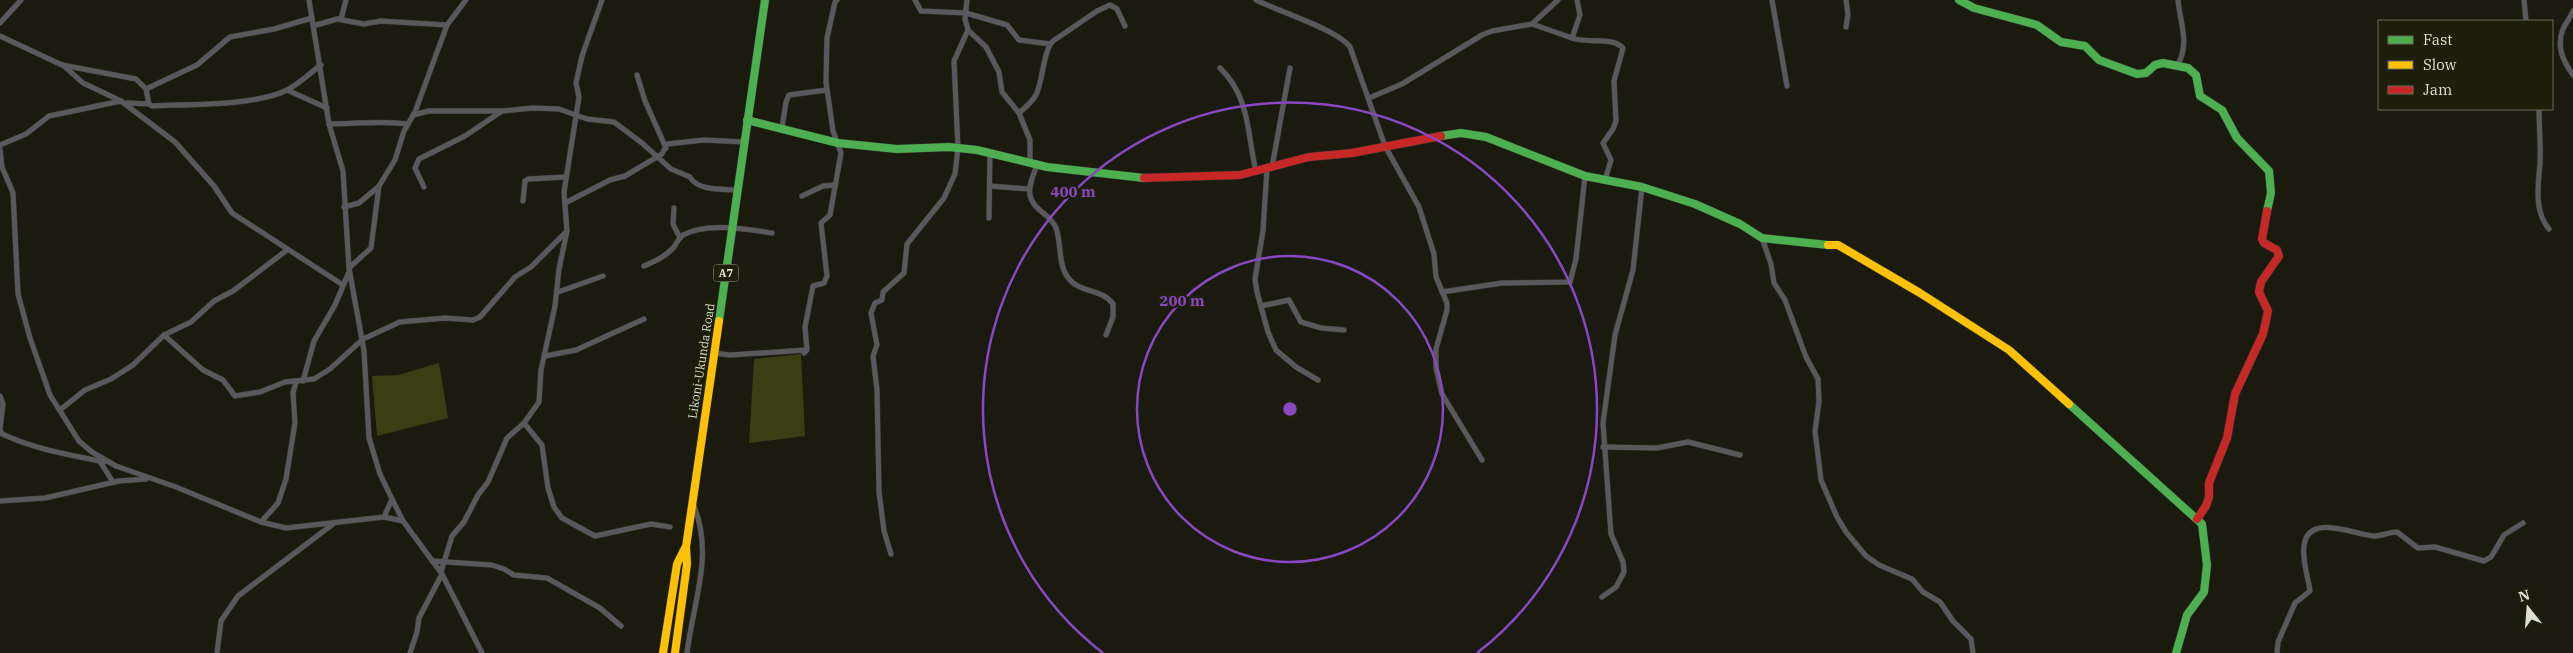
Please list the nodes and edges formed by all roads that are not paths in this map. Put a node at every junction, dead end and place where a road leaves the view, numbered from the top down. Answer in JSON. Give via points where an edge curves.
{"nodes":[{"id":1,"x":22,"y":0,"type":"edge"},
{"id":2,"x":309,"y":0,"type":"edge"},
{"id":3,"x":346,"y":0,"type":"edge"},
{"id":4,"x":466,"y":0,"type":"edge"},
{"id":5,"x":602,"y":0,"type":"edge"},
{"id":6,"x":765,"y":0,"type":"edge"},
{"id":7,"x":837,"y":0,"type":"edge"},
{"id":8,"x":914,"y":0,"type":"edge"},
{"id":9,"x":968,"y":0,"type":"edge"},
{"id":10,"x":1256,"y":0,"type":"edge"},
{"id":11,"x":1558,"y":0,"type":"edge"},
{"id":12,"x":1577,"y":0,"type":"edge"},
{"id":13,"x":1772,"y":0,"type":"edge"},
{"id":14,"x":1846,"y":0,"type":"edge"},
{"id":15,"x":1959,"y":0,"type":"edge"},
{"id":16,"x":2178,"y":0,"type":"edge"},
{"id":17,"x":2524,"y":0,"type":"edge"},
{"id":18,"x":2573,"y":11,"type":"edge"},
{"id":19,"x":966,"y":13,"type":"junction"},
{"id":20,"x":312,"y":18,"type":"junction"},
{"id":21,"x":341,"y":20,"type":"junction"},
{"id":22,"x":2526,"y":20,"type":"edge"},
{"id":23,"x":0,"y":23,"type":"edge"},
{"id":24,"x":1532,"y":24,"type":"junction"},
{"id":25,"x":447,"y":25,"type":"junction"},
{"id":26,"x":313,"y":26,"type":"junction"},
{"id":27,"x":1125,"y":26,"type":"dead end"},
{"id":28,"x":1846,"y":27,"type":"dead end"},
{"id":29,"x":968,"y":30,"type":"junction"},
{"id":30,"x":0,"y":36,"type":"edge"},
{"id":31,"x":1572,"y":38,"type":"junction"},
{"id":32,"x":1050,"y":44,"type":"junction"},
{"id":33,"x":2178,"y":64,"type":"junction"},
{"id":34,"x":62,"y":65,"type":"junction"},
{"id":35,"x":321,"y":65,"type":"junction"},
{"id":36,"x":1220,"y":68,"type":"dead end"},
{"id":37,"x":1290,"y":68,"type":"dead end"},
{"id":38,"x":637,"y":75,"type":"dead end"},
{"id":39,"x":2573,"y":75,"type":"edge"},
{"id":40,"x":1787,"y":86,"type":"dead end"},
{"id":41,"x":146,"y":89,"type":"junction"},
{"id":42,"x":287,"y":90,"type":"junction"},
{"id":43,"x":827,"y":90,"type":"junction"},
{"id":44,"x":1369,"y":98,"type":"junction"},
{"id":45,"x":124,"y":102,"type":"junction"},
{"id":46,"x":149,"y":104,"type":"junction"},
{"id":47,"x":326,"y":108,"type":"junction"},
{"id":48,"x":2539,"y":110,"type":"edge"},
{"id":49,"x":502,"y":111,"type":"junction"},
{"id":50,"x":1019,"y":113,"type":"junction"},
{"id":51,"x":413,"y":115,"type":"junction"},
{"id":52,"x":576,"y":116,"type":"junction"},
{"id":53,"x":747,"y":120,"type":"junction"},
{"id":54,"x":329,"y":124,"type":"junction"},
{"id":55,"x":408,"y":124,"type":"junction"},
{"id":56,"x":782,"y":128,"type":"junction"},
{"id":57,"x":744,"y":142,"type":"junction"},
{"id":58,"x":838,"y":143,"type":"junction"},
{"id":59,"x":0,"y":145,"type":"edge"},
{"id":60,"x":1385,"y":146,"type":"junction"},
{"id":61,"x":666,"y":148,"type":"junction"},
{"id":62,"x":958,"y":148,"type":"junction"},
{"id":63,"x":0,"y":149,"type":"edge"},
{"id":64,"x":990,"y":152,"type":"junction"},
{"id":65,"x":655,"y":157,"type":"junction"},
{"id":66,"x":1034,"y":164,"type":"junction"},
{"id":67,"x":1269,"y":168,"type":"junction"},
{"id":68,"x":1256,"y":172,"type":"junction"},
{"id":69,"x":1585,"y":176,"type":"junction"},
{"id":70,"x":566,"y":177,"type":"junction"},
{"id":71,"x":1605,"y":180,"type":"junction"},
{"id":72,"x":379,"y":186,"type":"junction"},
{"id":73,"x":835,"y":186,"type":"junction"},
{"id":74,"x":990,"y":186,"type":"junction"},
{"id":75,"x":424,"y":187,"type":"dead end"},
{"id":76,"x":1642,"y":187,"type":"junction"},
{"id":77,"x":1030,"y":189,"type":"junction"},
{"id":78,"x":737,"y":190,"type":"junction"},
{"id":79,"x":802,"y":196,"type":"dead end"},
{"id":80,"x":523,"y":201,"type":"dead end"},
{"id":81,"x":565,"y":203,"type":"junction"},
{"id":82,"x":344,"y":208,"type":"junction"},
{"id":83,"x":674,"y":208,"type":"dead end"},
{"id":84,"x":989,"y":218,"type":"dead end"},
{"id":85,"x":732,"y":227,"type":"junction"},
{"id":86,"x":2549,"y":229,"type":"dead end"},
{"id":87,"x":567,"y":231,"type":"junction"},
{"id":88,"x":772,"y":233,"type":"dead end"},
{"id":89,"x":680,"y":238,"type":"junction"},
{"id":90,"x":1762,"y":238,"type":"junction"},
{"id":91,"x":287,"y":250,"type":"junction"},
{"id":92,"x":644,"y":266,"type":"dead end"},
{"id":93,"x":349,"y":270,"type":"junction"},
{"id":94,"x":603,"y":276,"type":"dead end"},
{"id":95,"x":344,"y":285,"type":"junction"},
{"id":96,"x":558,"y":292,"type":"junction"},
{"id":97,"x":1442,"y":292,"type":"junction"},
{"id":98,"x":1261,"y":306,"type":"junction"},
{"id":99,"x":644,"y":319,"type":"dead end"},
{"id":100,"x":1344,"y":330,"type":"dead end"},
{"id":101,"x":164,"y":335,"type":"junction"},
{"id":102,"x":1106,"y":335,"type":"dead end"},
{"id":103,"x":362,"y":339,"type":"junction"},
{"id":104,"x":714,"y":353,"type":"junction"},
{"id":105,"x":545,"y":356,"type":"junction"},
{"id":106,"x":1318,"y":380,"type":"dead end"},
{"id":107,"x":303,"y":381,"type":"junction"},
{"id":108,"x":296,"y":382,"type":"junction"},
{"id":109,"x":0,"y":396,"type":"edge"},
{"id":110,"x":60,"y":410,"type":"junction"},
{"id":111,"x":524,"y":423,"type":"junction"},
{"id":112,"x":0,"y":429,"type":"edge"},
{"id":113,"x":1603,"y":447,"type":"junction"},
{"id":114,"x":92,"y":452,"type":"junction"},
{"id":115,"x":1740,"y":455,"type":"dead end"},
{"id":116,"x":1482,"y":460,"type":"dead end"},
{"id":117,"x":99,"y":461,"type":"junction"},
{"id":118,"x":110,"y":463,"type":"junction"},
{"id":119,"x":134,"y":472,"type":"junction"},
{"id":120,"x":146,"y":479,"type":"junction"},
{"id":121,"x":128,"y":480,"type":"junction"},
{"id":122,"x":113,"y":482,"type":"junction"},
{"id":123,"x":392,"y":499,"type":"junction"},
{"id":124,"x":0,"y":501,"type":"edge"},
{"id":125,"x":693,"y":503,"type":"junction"},
{"id":126,"x":384,"y":517,"type":"junction"},
{"id":127,"x":2197,"y":519,"type":"junction"},
{"id":128,"x":403,"y":521,"type":"junction"},
{"id":129,"x":261,"y":522,"type":"junction"},
{"id":130,"x":334,"y":522,"type":"junction"},
{"id":131,"x":2523,"y":523,"type":"dead end"},
{"id":132,"x":670,"y":527,"type":"dead end"},
{"id":133,"x":686,"y":547,"type":"junction"},
{"id":134,"x":891,"y":554,"type":"dead end"},
{"id":135,"x":444,"y":560,"type":"junction"},
{"id":136,"x":432,"y":561,"type":"junction"},
{"id":137,"x":442,"y":573,"type":"junction"},
{"id":138,"x":1602,"y":597,"type":"dead end"},
{"id":139,"x":621,"y":626,"type":"dead end"},
{"id":140,"x":217,"y":653,"type":"edge"},
{"id":141,"x":410,"y":653,"type":"edge"},
{"id":142,"x":482,"y":653,"type":"edge"},
{"id":143,"x":663,"y":653,"type":"edge"},
{"id":144,"x":675,"y":653,"type":"edge"},
{"id":145,"x":688,"y":653,"type":"edge"},
{"id":146,"x":1973,"y":653,"type":"edge"},
{"id":147,"x":2176,"y":653,"type":"edge"},
{"id":148,"x":2277,"y":653,"type":"edge"}],
"edges":[{"from":1,"to":23,"type":"street"},
{"from":2,"to":20,"type":"street"},
{"from":3,"to":21,"type":"street"},
{"from":4,"to":25,"type":"street"},
{"from":5,"to":52,"type":"street","via":[[588,35],[576,83],[580,97]]},
{"from":6,"to":53,"type":"main road","name":"Likoni-Ukunda Road","number":"A7"},
{"from":7,"to":43,"type":"street","via":[[827,38]]},
{"from":8,"to":19,"type":"street","via":[[921,11]]},
{"from":9,"to":19,"type":"street"},
{"from":10,"to":44,"type":"street","via":[[1345,42],[1350,47],[1360,82]]},
{"from":11,"to":24,"type":"street"},
{"from":12,"to":31,"type":"street","via":[[1580,15]]},
{"from":13,"to":40,"type":"street"},
{"from":14,"to":28,"type":"street"},
{"from":15,"to":33,"type":"main road","via":[[1974,8],[2037,25],[2061,42],[2085,46],[2099,60],[2137,74],[2146,73],[2158,64]]},
{"from":16,"to":33,"type":"street","via":[[2186,43]]},
{"from":17,"to":22,"type":"street"},
{"from":18,"to":39,"type":"street","via":[[2562,30],[2561,46],[2564,63]]},
{"from":19,"to":29,"type":"street"},
{"from":19,"to":32,"type":"street","via":[[1007,24],[1019,40]]},
{"from":20,"to":26,"type":"street"},
{"from":20,"to":41,"type":"street","via":[[274,30],[230,37],[197,65]]},
{"from":21,"to":25,"type":"street","via":[[364,24],[381,21]]},
{"from":21,"to":26,"type":"street"},
{"from":24,"to":31,"type":"street"},
{"from":24,"to":44,"type":"street","via":[[1477,37],[1402,84]]},
{"from":25,"to":51,"type":"street"},
{"from":26,"to":35,"type":"street"},
{"from":27,"to":32,"type":"street","via":[[1117,8],[1111,5],[1098,10]]},
{"from":29,"to":50,"type":"street","via":[[986,47],[999,72],[1002,92]]},
{"from":29,"to":62,"type":"street","via":[[954,61]]},
{"from":30,"to":34,"type":"street"},
{"from":31,"to":71,"type":"street","via":[[1616,43],[1623,48],[1614,81],[1616,121],[1603,142],[1611,160]]},
{"from":32,"to":50,"type":"street","via":[[1035,97]]},
{"from":33,"to":127,"type":"main road","via":[[2193,71],[2200,96],[2222,110],[2237,138],[2269,172],[2271,193],[2262,238],[2264,243],[2278,250],[2279,256],[2261,282],[2260,296],[2268,305],[2263,334],[2235,394],[2227,438],[2209,483],[2206,506]]},
{"from":34,"to":41,"type":"street","via":[[134,78]]},
{"from":34,"to":45,"type":"street","via":[[84,83]]},
{"from":35,"to":42,"type":"street"},
{"from":35,"to":47,"type":"street"},
{"from":36,"to":68,"type":"street","via":[[1236,85],[1242,101]]},
{"from":37,"to":67,"type":"street"},
{"from":38,"to":61,"type":"street"},
{"from":41,"to":46,"type":"street"},
{"from":42,"to":46,"type":"street","via":[[259,98],[202,104]]},
{"from":42,"to":47,"type":"street"},
{"from":43,"to":56,"type":"street","via":[[789,95]]},
{"from":43,"to":58,"type":"street"},
{"from":44,"to":60,"type":"street"},
{"from":45,"to":46,"type":"street"},
{"from":45,"to":59,"type":"street","via":[[49,116],[26,134]]},
{"from":45,"to":91,"type":"street","via":[[175,142],[214,186],[232,213]]},
{"from":47,"to":54,"type":"street"},
{"from":48,"to":86,"type":"street","via":[[2537,187],[2541,213]]},
{"from":49,"to":51,"type":"street","via":[[434,111]]},
{"from":49,"to":52,"type":"street","via":[[559,109]]},
{"from":49,"to":75,"type":"street","via":[[465,136],[417,161],[416,168]]},
{"from":50,"to":66,"type":"street","via":[[1030,140]]},
{"from":51,"to":55,"type":"street"},
{"from":52,"to":65,"type":"street","via":[[614,122]]},
{"from":52,"to":70,"type":"street"},
{"from":53,"to":56,"type":"main road"},
{"from":53,"to":57,"type":"main road","name":"Likoni-Ukunda Road","number":"A7"},
{"from":54,"to":55,"type":"street","via":[[385,121]]},
{"from":54,"to":82,"type":"street","via":[[343,171]]},
{"from":55,"to":72,"type":"street","via":[[395,160]]},
{"from":56,"to":58,"type":"main road"},
{"from":57,"to":61,"type":"street","via":[[689,140],[667,144]]},
{"from":57,"to":78,"type":"main road","name":"Likoni-Ukunda Road","number":"A7"},
{"from":58,"to":62,"type":"main road","via":[[897,149]]},
{"from":58,"to":73,"type":"street","via":[[841,153]]},
{"from":60,"to":67,"type":"main road","via":[[1309,157]]},
{"from":60,"to":69,"type":"main road","via":[[1450,134],[1472,134],[1500,141]]},
{"from":60,"to":97,"type":"street","via":[[1419,207]]},
{"from":61,"to":65,"type":"street"},
{"from":62,"to":64,"type":"main road"},
{"from":62,"to":134,"type":"street","via":[[955,174],[947,194],[907,244],[904,273],[883,292],[882,300],[875,304],[871,313],[877,345],[872,356],[877,390],[878,492]]},
{"from":63,"to":110,"type":"street","via":[[2,168],[13,190],[18,294],[40,370]]},
{"from":64,"to":66,"type":"main road"},
{"from":64,"to":74,"type":"street"},
{"from":65,"to":78,"type":"street","via":[[703,187]]},
{"from":65,"to":81,"type":"street","via":[[625,176],[610,180]]},
{"from":66,"to":68,"type":"main road","via":[[1146,178]]},
{"from":66,"to":77,"type":"street"},
{"from":67,"to":68,"type":"main road"},
{"from":67,"to":98,"type":"street","via":[[1255,279]]},
{"from":69,"to":71,"type":"main road"},
{"from":69,"to":97,"type":"street","via":[[1576,258],[1570,282],[1502,284]]},
{"from":70,"to":80,"type":"street","via":[[528,178]]},
{"from":70,"to":81,"type":"street"},
{"from":71,"to":76,"type":"main road"},
{"from":72,"to":82,"type":"street","via":[[359,202]]},
{"from":72,"to":93,"type":"street","via":[[371,248]]},
{"from":73,"to":79,"type":"street","via":[[823,186]]},
{"from":73,"to":104,"type":"street","via":[[830,215],[821,223],[827,276],[824,283],[813,286],[805,327],[806,351]]},
{"from":74,"to":77,"type":"street"},
{"from":74,"to":84,"type":"street"},
{"from":76,"to":90,"type":"main road","via":[[1704,207]]},
{"from":76,"to":113,"type":"street","via":[[1634,270],[1613,347],[1604,410]]},
{"from":77,"to":102,"type":"street","via":[[1034,206],[1056,228],[1069,279],[1107,297],[1113,304],[1113,317]]},
{"from":78,"to":85,"type":"main road","name":"Likoni-Ukunda Road","number":"A7"},
{"from":81,"to":87,"type":"street"},
{"from":82,"to":93,"type":"street"},
{"from":83,"to":89,"type":"street","via":[[673,224]]},
{"from":85,"to":88,"type":"street"},
{"from":85,"to":89,"type":"street","via":[[696,231]]},
{"from":85,"to":104,"type":"main road","name":"Likoni-Ukunda Road","number":"A7"},
{"from":87,"to":96,"type":"street"},
{"from":87,"to":103,"type":"street","via":[[531,267],[515,277],[477,319],[404,321]]},
{"from":89,"to":92,"type":"street","via":[[661,258]]},
{"from":90,"to":127,"type":"main road","via":[[1838,245],[1988,335],[2016,355]]},
{"from":90,"to":146,"type":"street","via":[[1774,283],[1785,300],[1806,357],[1818,379],[1816,431],[1821,480],[1837,517],[1866,556],[1912,579],[1923,592],[1940,602],[1971,639]]},
{"from":91,"to":95,"type":"street"},
{"from":91,"to":101,"type":"street","via":[[232,292],[214,301],[190,322]]},
{"from":93,"to":95,"type":"street"},
{"from":93,"to":103,"type":"street"},
{"from":94,"to":96,"type":"street"},
{"from":95,"to":107,"type":"street","via":[[314,341]]},
{"from":96,"to":105,"type":"street"},
{"from":97,"to":116,"type":"street","via":[[1447,310],[1436,350],[1439,386]]},
{"from":98,"to":100,"type":"street","via":[[1288,300],[1301,322]]},
{"from":98,"to":106,"type":"street","via":[[1276,350]]},
{"from":99,"to":105,"type":"street","via":[[576,350]]},
{"from":101,"to":108,"type":"street","via":[[203,370],[223,380],[233,396]]},
{"from":101,"to":110,"type":"street","via":[[133,365],[85,390]]},
{"from":103,"to":107,"type":"street","via":[[326,372]]},
{"from":103,"to":123,"type":"street","via":[[369,438]]},
{"from":104,"to":125,"type":"main road","name":"Likoni-Ukunda Road","number":"A7"},
{"from":105,"to":111,"type":"street","via":[[539,402]]},
{"from":107,"to":108,"type":"street"},
{"from":108,"to":129,"type":"street","via":[[293,393],[295,423],[286,479],[278,503]]},
{"from":109,"to":112,"type":"street","via":[[3,404]]},
{"from":110,"to":114,"type":"street","via":[[79,441]]},
{"from":111,"to":132,"type":"street","via":[[542,445],[548,488],[554,508],[562,518],[595,536],[651,524]]},
{"from":111,"to":135,"type":"street","via":[[508,436],[488,482],[452,536]]},
{"from":112,"to":117,"type":"street","via":[[2,434],[52,453]]},
{"from":113,"to":115,"type":"street","via":[[1657,448],[1688,442]]},
{"from":113,"to":138,"type":"street","via":[[1611,534],[1624,572],[1616,587]]},
{"from":114,"to":117,"type":"street"},
{"from":114,"to":118,"type":"street"},
{"from":117,"to":118,"type":"street"},
{"from":117,"to":122,"type":"street"},
{"from":118,"to":119,"type":"street"},
{"from":119,"to":120,"type":"street"},
{"from":119,"to":121,"type":"street"},
{"from":120,"to":121,"type":"street"},
{"from":120,"to":129,"type":"street","via":[[176,487]]},
{"from":121,"to":122,"type":"street"},
{"from":122,"to":124,"type":"street","via":[[45,498]]},
{"from":123,"to":126,"type":"street"},
{"from":123,"to":128,"type":"street"},
{"from":125,"to":133,"type":"main road","name":"Likoni-Ukunda Road","number":"A7"},
{"from":125,"to":145,"type":"street","via":[[702,525],[703,560]]},
{"from":126,"to":128,"type":"street"},
{"from":126,"to":130,"type":"street"},
{"from":127,"to":147,"type":"main road","via":[[2204,532],[2207,579],[2204,592],[2184,622]]},
{"from":128,"to":136,"type":"street"},
{"from":129,"to":130,"type":"street","via":[[286,528]]},
{"from":130,"to":140,"type":"street","via":[[238,596],[221,621]]},
{"from":131,"to":148,"type":"street","via":[[2504,535],[2491,557],[2484,561],[2435,546],[2418,548],[2397,532],[2375,536],[2331,527],[2314,531],[2306,538],[2303,556],[2310,591],[2295,602],[2278,642]]},
{"from":133,"to":143,"type":"main road","name":"Likoni-Ukunda Road","number":"A7","via":[[677,564]]},
{"from":133,"to":144,"type":"main road","name":"Likoni-Ukunda Road","number":"A7","via":[[687,564]]},
{"from":135,"to":136,"type":"street"},
{"from":135,"to":137,"type":"street"},
{"from":135,"to":139,"type":"street","via":[[457,564],[492,565],[514,575],[546,578],[600,608]]},
{"from":136,"to":137,"type":"street"},
{"from":137,"to":141,"type":"street","via":[[419,618]]},
{"from":137,"to":142,"type":"street"}]}
